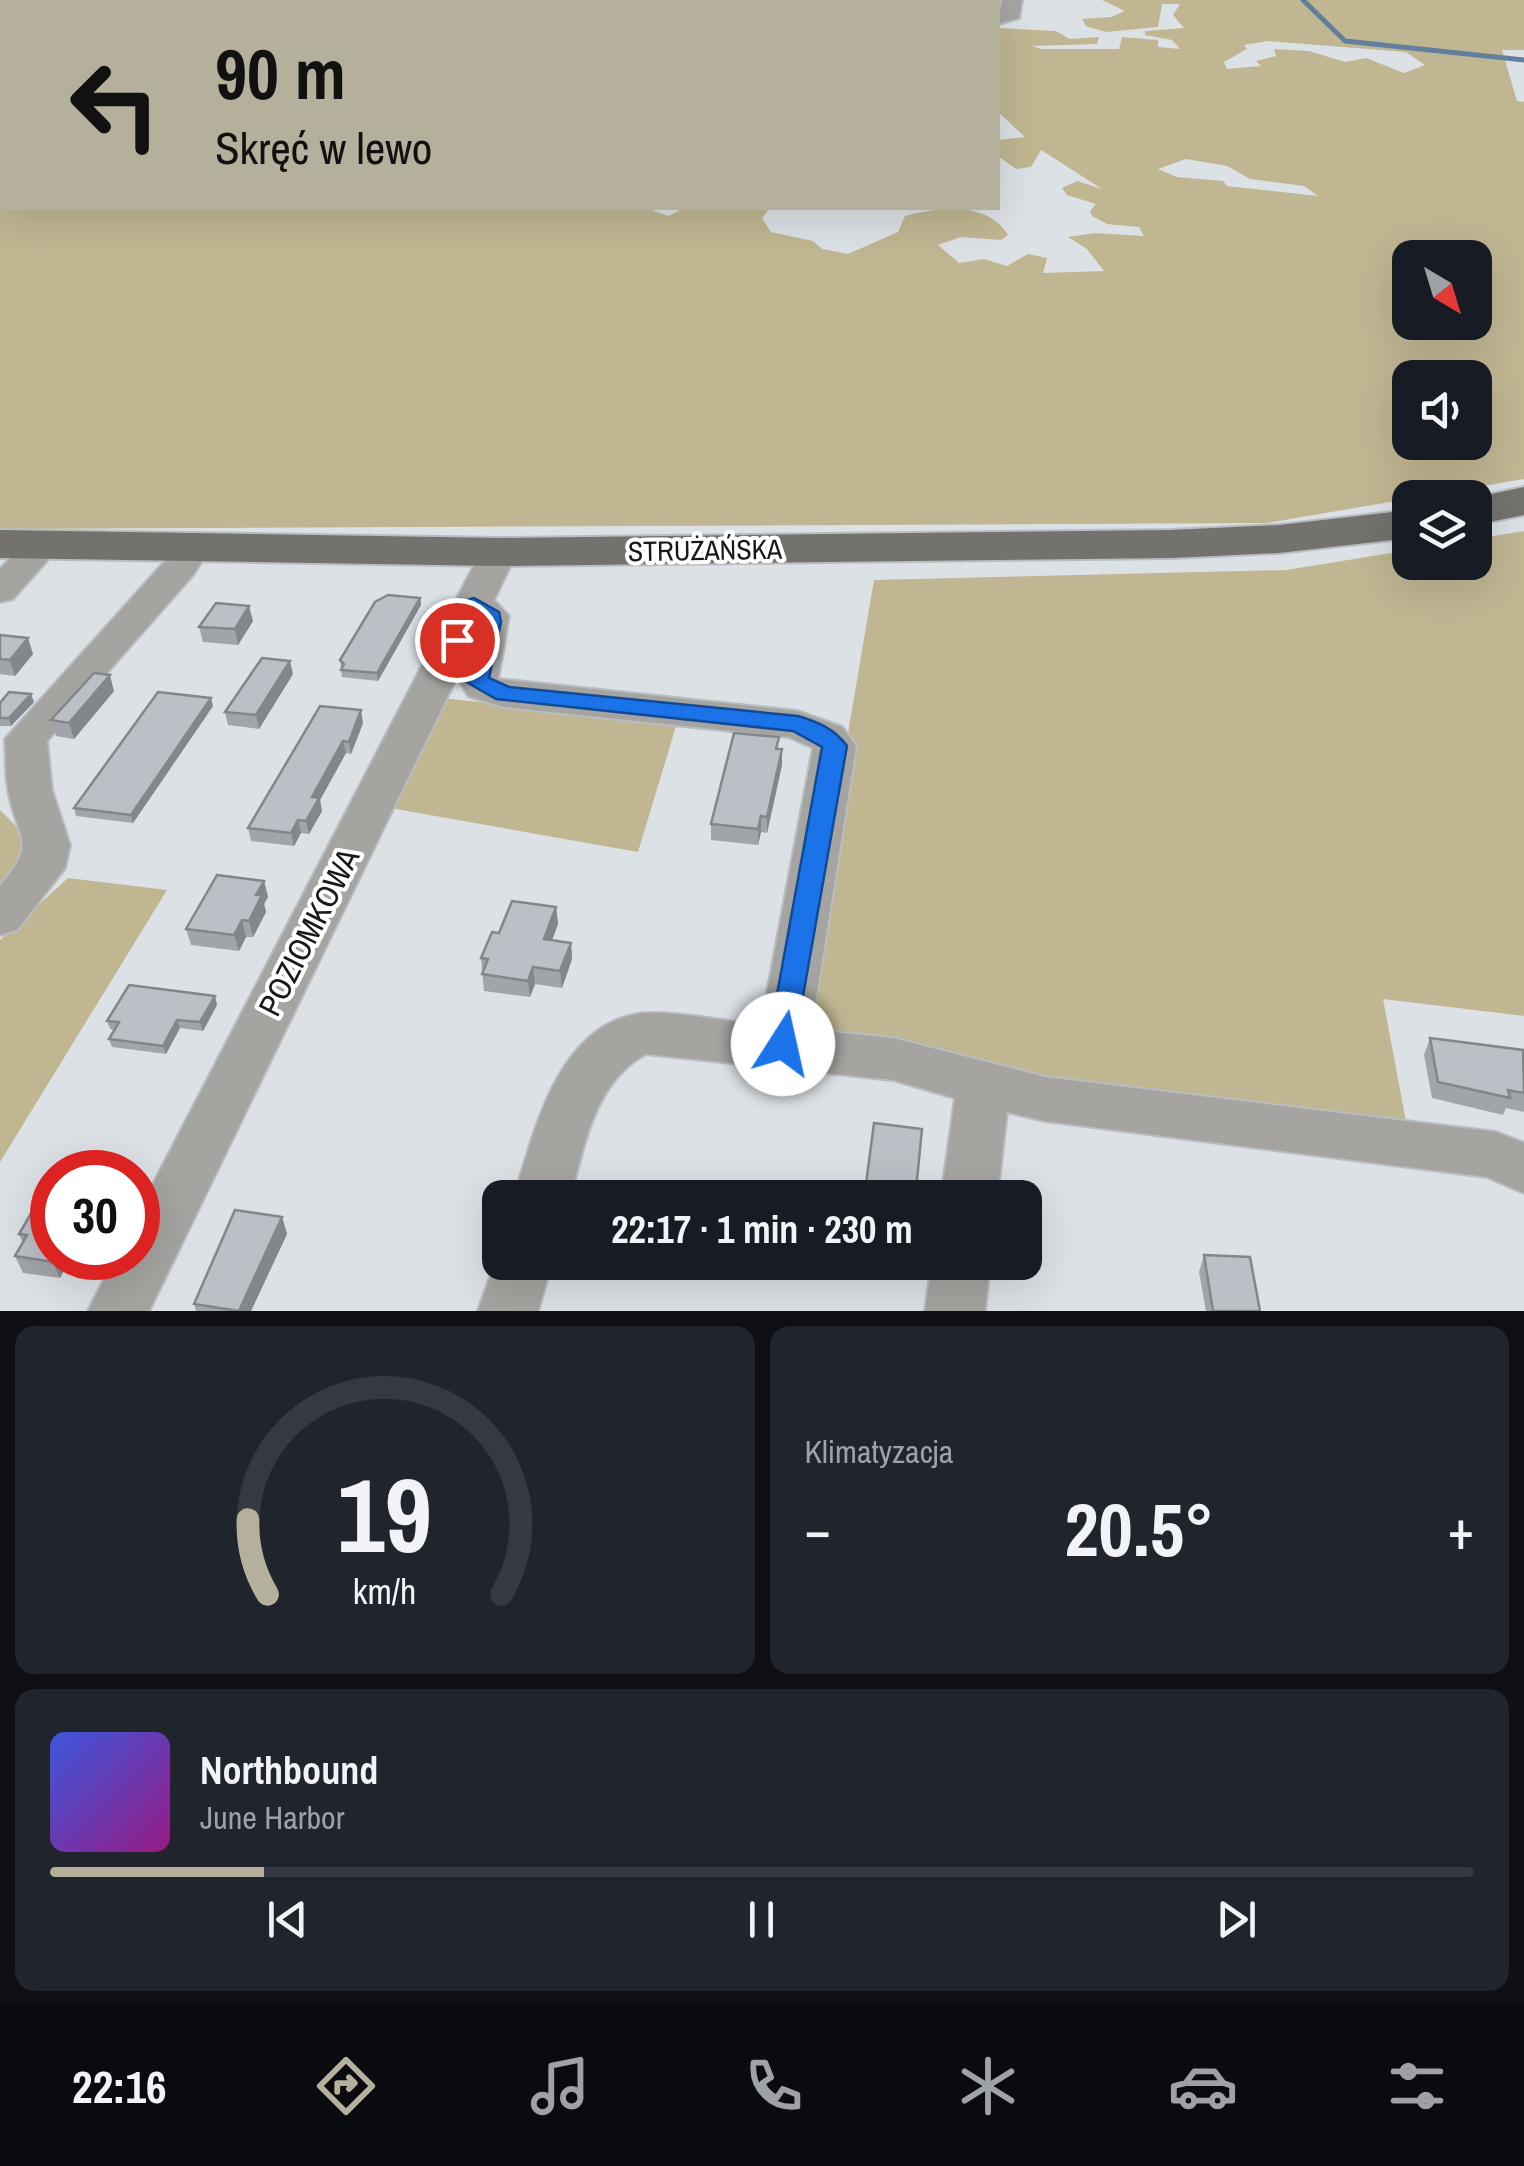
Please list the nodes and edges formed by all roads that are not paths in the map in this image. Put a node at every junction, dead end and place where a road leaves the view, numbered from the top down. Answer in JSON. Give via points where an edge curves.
{"nodes":[{"id":1,"x":1012,"y":0,"type":"edge"},
{"id":2,"x":1000,"y":17,"type":"edge"},
{"id":3,"x":1524,"y":501,"type":"edge"},
{"id":4,"x":1492,"y":508,"type":"edge"},
{"id":5,"x":1392,"y":526,"type":"edge"},
{"id":6,"x":22,"y":544,"type":"edge"},
{"id":7,"x":193,"y":548,"type":"junction"},
{"id":8,"x":499,"y":552,"type":"junction"},
{"id":9,"x":0,"y":591,"type":"edge"},
{"id":10,"x":474,"y":605,"type":"junction"},
{"id":11,"x":0,"y":918,"type":"edge"},
{"id":12,"x":783,"y":1044,"type":"junction"},
{"id":13,"x":984,"y":1085,"type":"junction"},
{"id":14,"x":1524,"y":1170,"type":"edge"},
{"id":15,"x":548,"y":1180,"type":"edge"},
{"id":16,"x":971,"y":1180,"type":"edge"},
{"id":17,"x":517,"y":1280,"type":"edge"},
{"id":18,"x":959,"y":1280,"type":"edge"},
{"id":19,"x":118,"y":1311,"type":"edge"},
{"id":20,"x":508,"y":1311,"type":"edge"},
{"id":21,"x":955,"y":1311,"type":"edge"}],
"edges":[{"from":1,"to":2,"type":"street","via":[[1012,14]]},
{"from":3,"to":4,"type":"main road"},
{"from":5,"to":8,"type":"main road","name":"STRUŻAŃSKA","via":[[1172,544]]},
{"from":6,"to":7,"type":"main road","name":"STRUŻAŃSKA"},
{"from":6,"to":9,"type":"street"},
{"from":7,"to":8,"type":"main road","name":"STRUŻAŃSKA"},
{"from":7,"to":11,"type":"street","via":[[26,739],[30,790],[48,845],[42,868]]},
{"from":8,"to":10,"type":"street","name":"POZIOMKOWA"},
{"from":10,"to":12,"type":"street","via":[[490,616],[476,674],[482,687],[798,724],[835,746]]},
{"from":10,"to":19,"type":"street","name":"POZIOMKOWA"},
{"from":12,"to":13,"type":"street","via":[[892,1059]]},
{"from":12,"to":15,"type":"street","via":[[640,1033],[618,1042],[596,1059],[570,1108]]},
{"from":13,"to":14,"type":"street","via":[[1045,1099],[1496,1155]]},
{"from":13,"to":16,"type":"street"},
{"from":17,"to":20,"type":"street"},
{"from":18,"to":21,"type":"street"}]}
